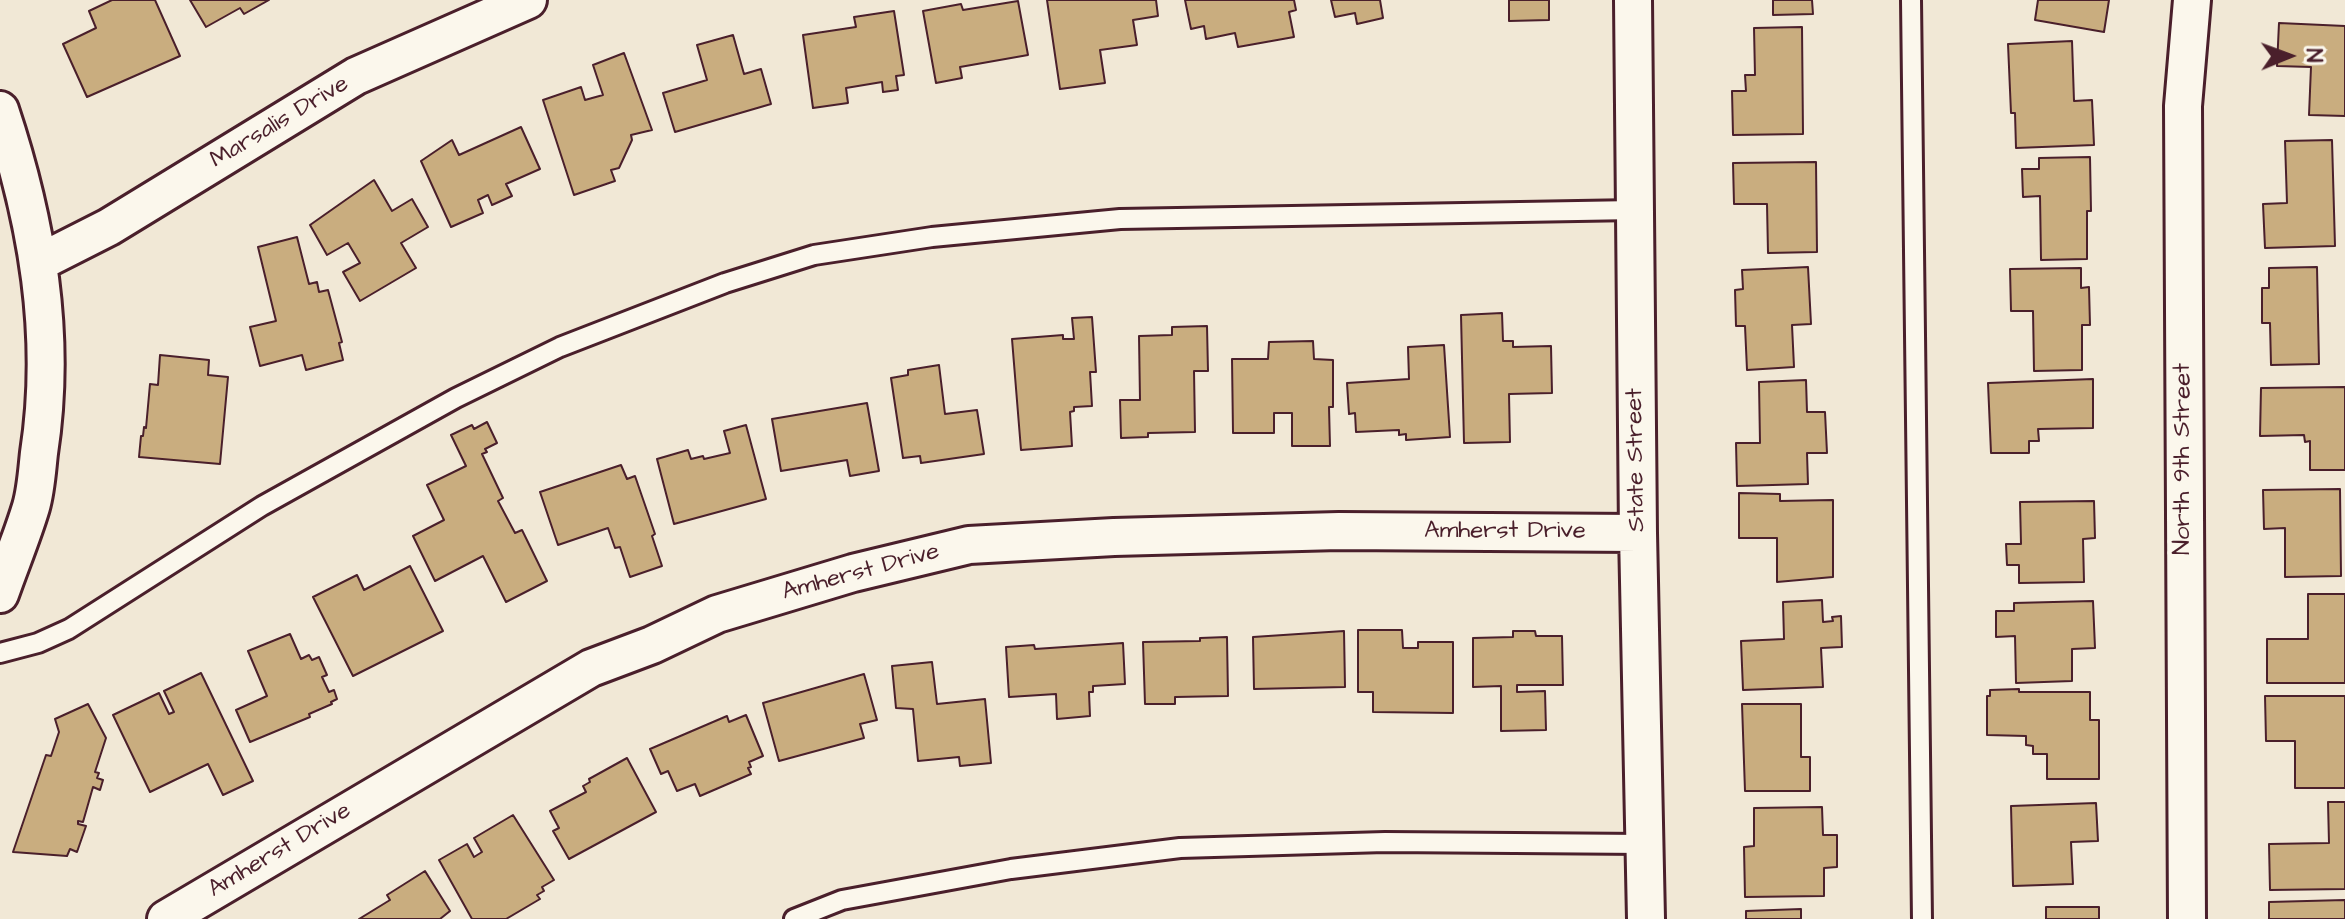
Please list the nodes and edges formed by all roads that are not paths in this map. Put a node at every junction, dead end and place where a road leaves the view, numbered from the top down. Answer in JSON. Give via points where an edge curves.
{"nodes":[{"id":1,"x":528,"y":0,"type":"edge"},
{"id":2,"x":1633,"y":0,"type":"edge"},
{"id":3,"x":1911,"y":0,"type":"edge"},
{"id":4,"x":2192,"y":0,"type":"edge"},
{"id":5,"x":0,"y":110,"type":"edge"},
{"id":6,"x":1635,"y":210,"type":"junction"},
{"id":7,"x":40,"y":262,"type":"junction"},
{"id":8,"x":1638,"y":533,"type":"junction"},
{"id":9,"x":0,"y":594,"type":"edge"},
{"id":10,"x":0,"y":653,"type":"edge"},
{"id":11,"x":1645,"y":844,"type":"junction"},
{"id":12,"x":166,"y":919,"type":"edge"},
{"id":13,"x":794,"y":919,"type":"edge"},
{"id":14,"x":1646,"y":919,"type":"edge"},
{"id":15,"x":1922,"y":919,"type":"edge"},
{"id":16,"x":2187,"y":919,"type":"edge"}],
"edges":[{"from":1,"to":7,"type":"street","name":"Marsalis Drive","via":[[356,76],[109,227]]},
{"from":2,"to":6,"type":"street","name":"State Street"},
{"from":3,"to":15,"type":"lane"},
{"from":4,"to":16,"type":"street","name":"North 9th Street","via":[[2183,106]]},
{"from":5,"to":7,"type":"street","via":[[21,172]]},
{"from":6,"to":8,"type":"street","name":"State Street"},
{"from":6,"to":10,"type":"lane","via":[[1120,219],[932,237],[814,255],[560,347],[262,506],[69,629]]},
{"from":7,"to":9,"type":"street","via":[[46,411],[32,505]]},
{"from":8,"to":11,"type":"street","name":"State Street"},
{"from":8,"to":12,"type":"street","name":"Amherst Drive","via":[[1339,531],[1114,537],[969,545],[853,573],[717,614],[591,668]]},
{"from":11,"to":13,"type":"lane","via":[[1385,842],[1180,848],[950,880],[842,900]]},
{"from":11,"to":14,"type":"street","name":"State Street"}]}
